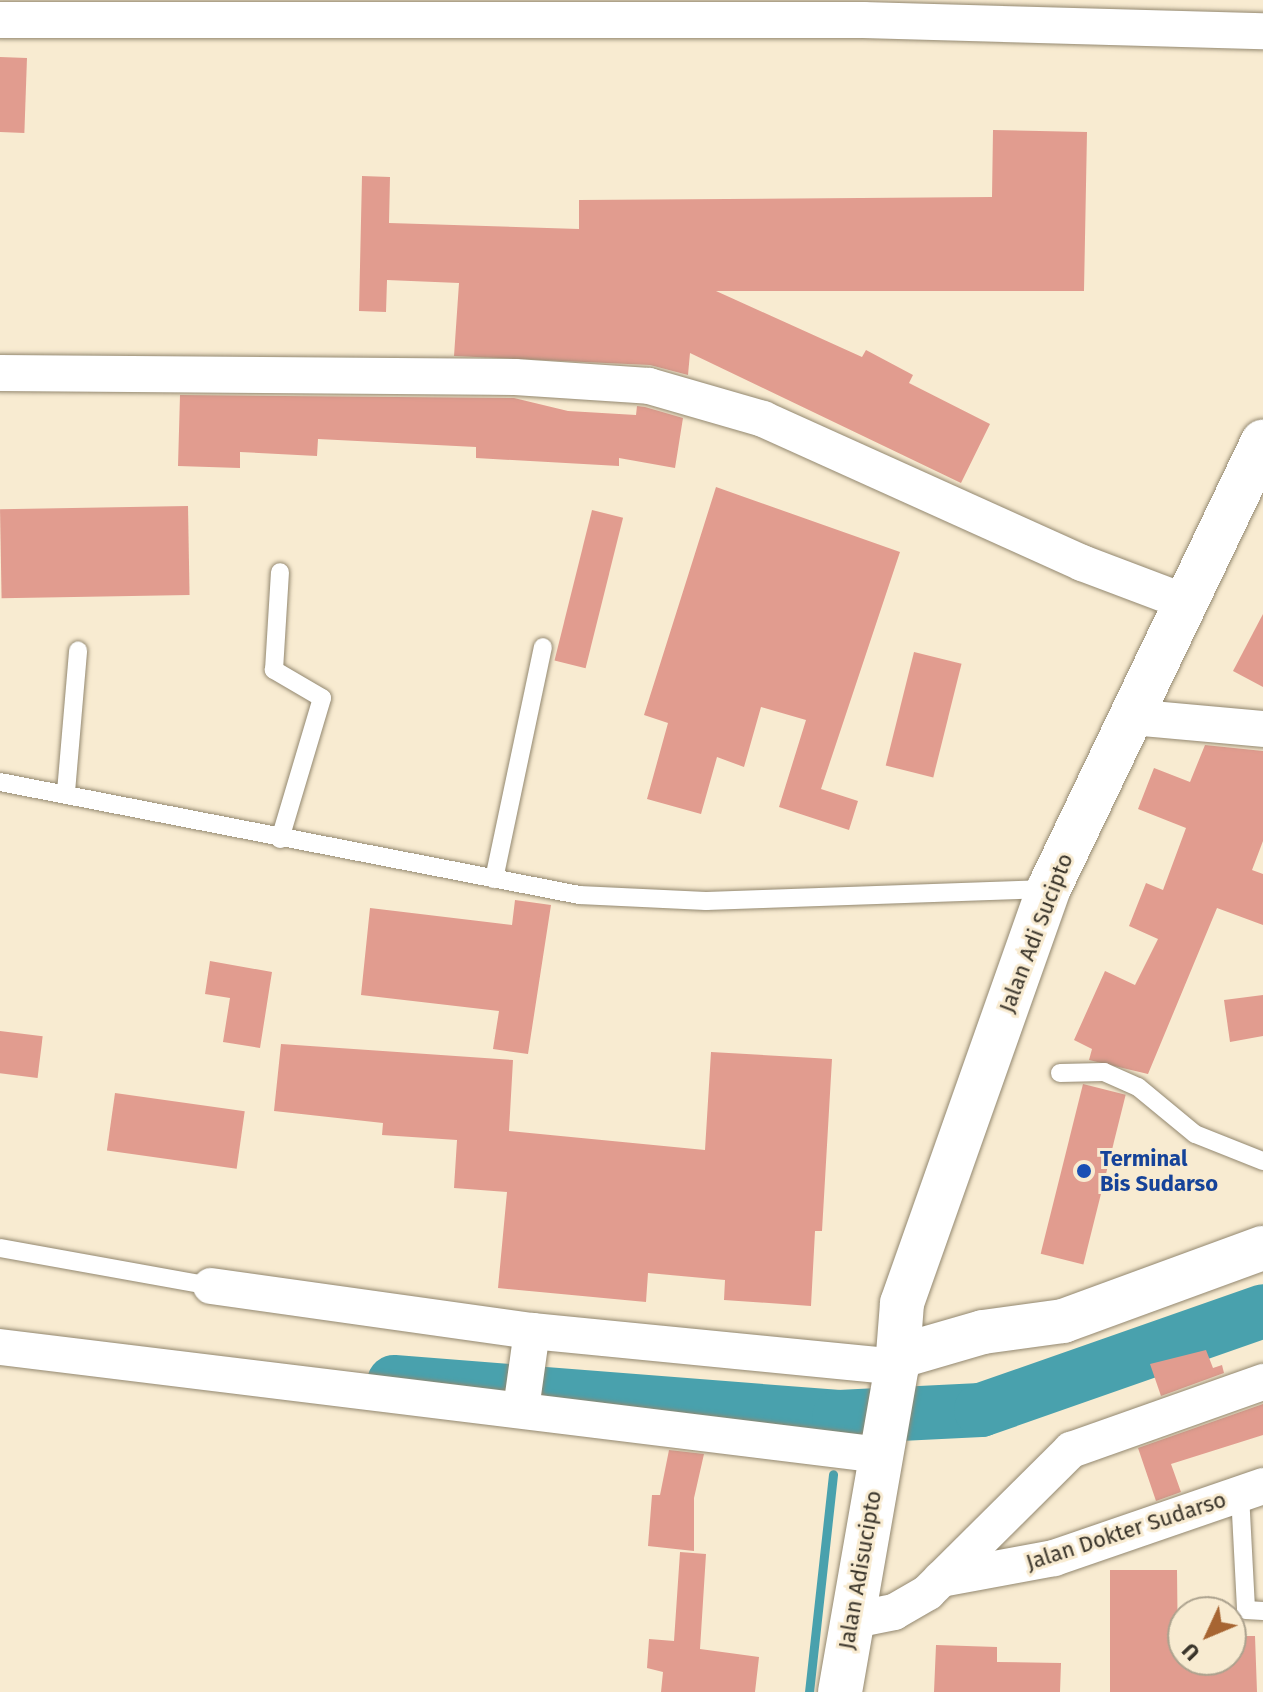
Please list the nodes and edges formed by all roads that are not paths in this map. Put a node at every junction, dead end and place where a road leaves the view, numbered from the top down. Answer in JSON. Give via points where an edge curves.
{"nodes":[{"id":1,"x":0,"y":20,"type":"edge"},
{"id":2,"x":1263,"y":31,"type":"edge"},
{"id":3,"x":0,"y":373,"type":"edge"},
{"id":4,"x":1263,"y":442,"type":"edge"},
{"id":5,"x":280,"y":572,"type":"dead end"},
{"id":6,"x":1185,"y":602,"type":"junction"},
{"id":7,"x":543,"y":647,"type":"dead end"},
{"id":8,"x":78,"y":651,"type":"dead end"},
{"id":9,"x":1131,"y":717,"type":"junction"},
{"id":10,"x":1263,"y":729,"type":"edge"},
{"id":11,"x":0,"y":782,"type":"edge"},
{"id":12,"x":66,"y":792,"type":"junction"},
{"id":13,"x":280,"y":839,"type":"junction"},
{"id":14,"x":494,"y":879,"type":"junction"},
{"id":15,"x":1049,"y":888,"type":"junction"},
{"id":16,"x":1060,"y":1073,"type":"dead end"},
{"id":17,"x":1263,"y":1161,"type":"edge"},
{"id":18,"x":0,"y":1248,"type":"edge"},
{"id":19,"x":1263,"y":1248,"type":"edge"},
{"id":20,"x":211,"y":1286,"type":"joint"},
{"id":21,"x":902,"y":1303,"type":"junction"},
{"id":22,"x":983,"y":1332,"type":"junction"},
{"id":23,"x":531,"y":1344,"type":"junction"},
{"id":24,"x":0,"y":1347,"type":"edge"},
{"id":25,"x":1263,"y":1382,"type":"edge"},
{"id":26,"x":889,"y":1407,"type":"junction"},
{"id":27,"x":521,"y":1409,"type":"junction"},
{"id":28,"x":1251,"y":1490,"type":"edge"},
{"id":29,"x":941,"y":1579,"type":"junction"},
{"id":30,"x":1263,"y":1611,"type":"edge"},
{"id":31,"x":849,"y":1621,"type":"junction"},
{"id":32,"x":840,"y":1692,"type":"edge"}],
"edges":[{"from":1,"to":2,"type":"street","via":[[848,20]]},
{"from":3,"to":6,"type":"street","via":[[485,377],[649,386],[763,419],[1082,563]]},
{"from":4,"to":6,"type":"main road","name":"Jalan Adi Sucipto"},
{"from":5,"to":13,"type":"lane","via":[[274,670],[322,698]]},
{"from":6,"to":9,"type":"main road","name":"Jalan Adi Sucipto"},
{"from":7,"to":14,"type":"lane"},
{"from":8,"to":12,"type":"lane"},
{"from":9,"to":10,"type":"street"},
{"from":9,"to":15,"type":"main road","name":"Jalan Adi Sucipto"},
{"from":11,"to":12,"type":"lane"},
{"from":12,"to":13,"type":"lane"},
{"from":13,"to":14,"type":"lane"},
{"from":14,"to":15,"type":"lane","via":[[579,895],[706,901]]},
{"from":15,"to":21,"type":"main road","name":"Jalan Adi Sucipto"},
{"from":16,"to":17,"type":"lane","via":[[1104,1072],[1138,1087],[1195,1134]]},
{"from":18,"to":20,"type":"lane"},
{"from":19,"to":22,"type":"main road","via":[[1063,1321]]},
{"from":20,"to":23,"type":"street"},
{"from":21,"to":22,"type":"main road"},
{"from":21,"to":26,"type":"main road","name":"Jalan Adi Sucipto"},
{"from":22,"to":26,"type":"main road"},
{"from":23,"to":26,"type":"street"},
{"from":23,"to":27,"type":"street"},
{"from":24,"to":27,"type":"street"},
{"from":25,"to":29,"type":"street","via":[[1071,1450]]},
{"from":26,"to":27,"type":"street"},
{"from":26,"to":31,"type":"main road","name":"Jalan Adisucipto"},
{"from":28,"to":29,"type":"street","name":"Jalan Dokter Sudarso","via":[[1054,1558]]},
{"from":28,"to":30,"type":"lane","via":[[1246,1610]]},
{"from":29,"to":31,"type":"street","via":[[909,1606]]},
{"from":31,"to":32,"type":"main road","name":"Jalan Adisucipto"}]}
